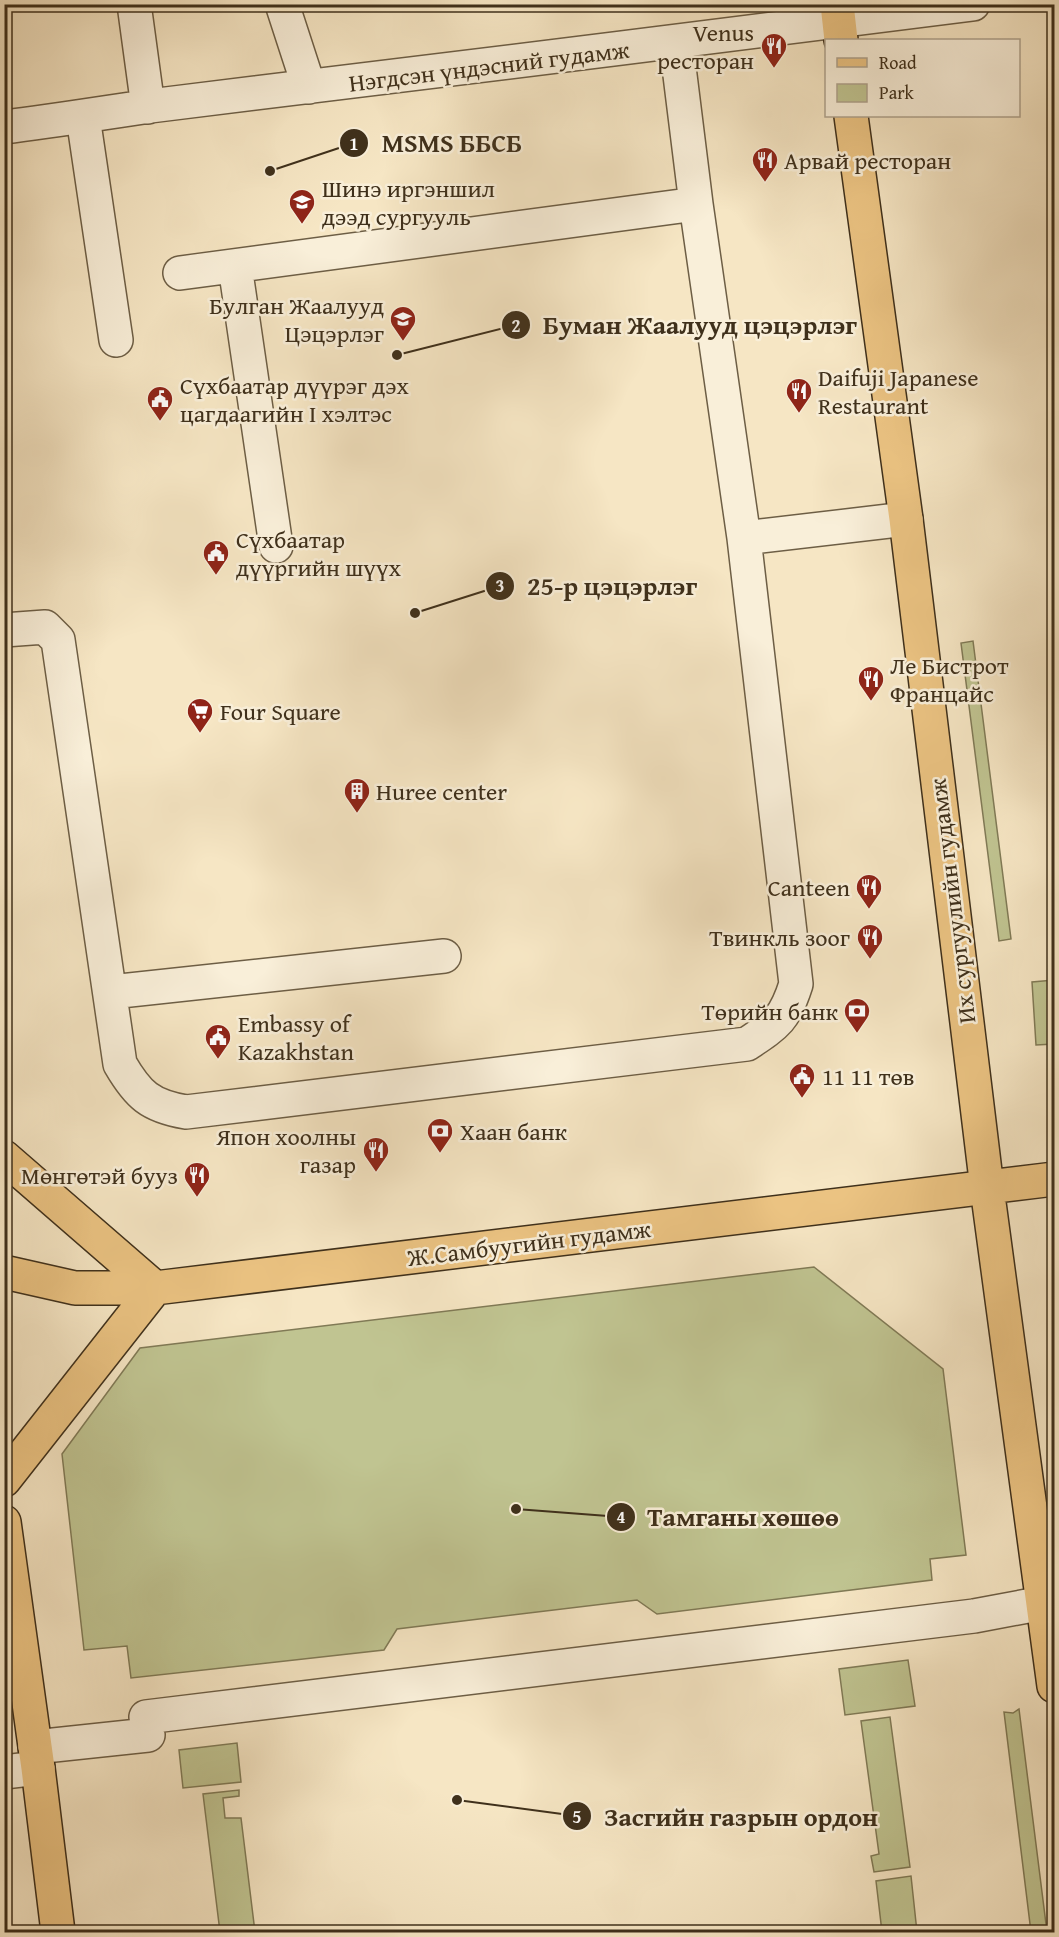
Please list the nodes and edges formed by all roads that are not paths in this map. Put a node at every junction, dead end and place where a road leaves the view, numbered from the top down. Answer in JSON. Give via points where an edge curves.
{"nodes":[{"id":1,"x":134,"y":4,"type":"edge"},
{"id":2,"x":282,"y":4,"type":"edge"},
{"id":3,"x":973,"y":4,"type":"edge"},
{"id":4,"x":839,"y":22,"type":"edge"},
{"id":5,"x":676,"y":43,"type":"junction"},
{"id":6,"x":309,"y":87,"type":"junction"},
{"id":7,"x":148,"y":107,"type":"junction"},
{"id":8,"x":83,"y":117,"type":"junction"},
{"id":9,"x":851,"y":117,"type":"edge"},
{"id":10,"x":4,"y":127,"type":"edge"},
{"id":11,"x":696,"y":204,"type":"junction"},
{"id":12,"x":235,"y":266,"type":"junction"},
{"id":13,"x":180,"y":273,"type":"dead end"},
{"id":14,"x":116,"y":340,"type":"dead end"},
{"id":15,"x":906,"y":519,"type":"junction"},
{"id":16,"x":744,"y":538,"type":"junction"},
{"id":17,"x":276,"y":546,"type":"dead end"},
{"id":18,"x":4,"y":630,"type":"edge"},
{"id":19,"x":444,"y":956,"type":"dead end"},
{"id":20,"x":111,"y":992,"type":"junction"},
{"id":21,"x":4,"y":1157,"type":"edge"},
{"id":22,"x":1054,"y":1179,"type":"edge"},
{"id":23,"x":987,"y":1188,"type":"junction"},
{"id":24,"x":4,"y":1272,"type":"edge"},
{"id":25,"x":155,"y":1288,"type":"junction"},
{"id":26,"x":4,"y":1480,"type":"edge"},
{"id":27,"x":4,"y":1522,"type":"edge"},
{"id":28,"x":1049,"y":1601,"type":"edge"},
{"id":29,"x":1054,"y":1686,"type":"edge"},
{"id":30,"x":37,"y":1758,"type":"junction"},
{"id":31,"x":4,"y":1772,"type":"edge"},
{"id":32,"x":58,"y":1932,"type":"edge"}],
"edges":[{"from":1,"to":7,"type":"street"},
{"from":2,"to":6,"type":"street"},
{"from":3,"to":4,"type":"street","name":"Нэгдсэн үндэсний гудамж"},
{"from":4,"to":5,"type":"street","name":"Нэгдсэн үндэсний гудамж"},
{"from":5,"to":6,"type":"street","name":"Нэгдсэн үндэсний гудамж"},
{"from":5,"to":11,"type":"street"},
{"from":6,"to":7,"type":"street","name":"Нэгдсэн үндэсний гудамж"},
{"from":7,"to":8,"type":"street","name":"Нэгдсэн үндэсний гудамж"},
{"from":8,"to":10,"type":"street","name":"Нэгдсэн үндэсний гудамж"},
{"from":8,"to":14,"type":"street"},
{"from":9,"to":15,"type":"main road","name":"Их сургуулийн гудамж"},
{"from":11,"to":12,"type":"street"},
{"from":11,"to":16,"type":"street"},
{"from":12,"to":13,"type":"street"},
{"from":12,"to":17,"type":"street"},
{"from":15,"to":16,"type":"street"},
{"from":15,"to":23,"type":"main road","name":"Их сургуулийн гудамж"},
{"from":16,"to":20,"type":"street","via":[[796,984],[788,1008],[772,1028],[747,1044],[186,1112],[163,1108],[131,1083],[120,1064]]},
{"from":18,"to":20,"type":"street","via":[[45,627],[58,639]]},
{"from":19,"to":20,"type":"street"},
{"from":21,"to":25,"type":"main road"},
{"from":22,"to":23,"type":"main road","name":"Ж.Самбуугийн гудамж"},
{"from":23,"to":25,"type":"main road","name":"Ж.Самбуугийн гудамж"},
{"from":23,"to":28,"type":"main road","name":"Их сургуулийн гудамж"},
{"from":24,"to":25,"type":"main road","name":"Ж.Самбуугийн гудамж","via":[[75,1288]]},
{"from":25,"to":26,"type":"main road"},
{"from":27,"to":30,"type":"main road"},
{"from":28,"to":29,"type":"main road","name":"Их сургуулийн гудамж"},
{"from":28,"to":30,"type":"street","via":[[974,1616],[147,1726]]},
{"from":30,"to":31,"type":"street"},
{"from":30,"to":32,"type":"main road"}]}
